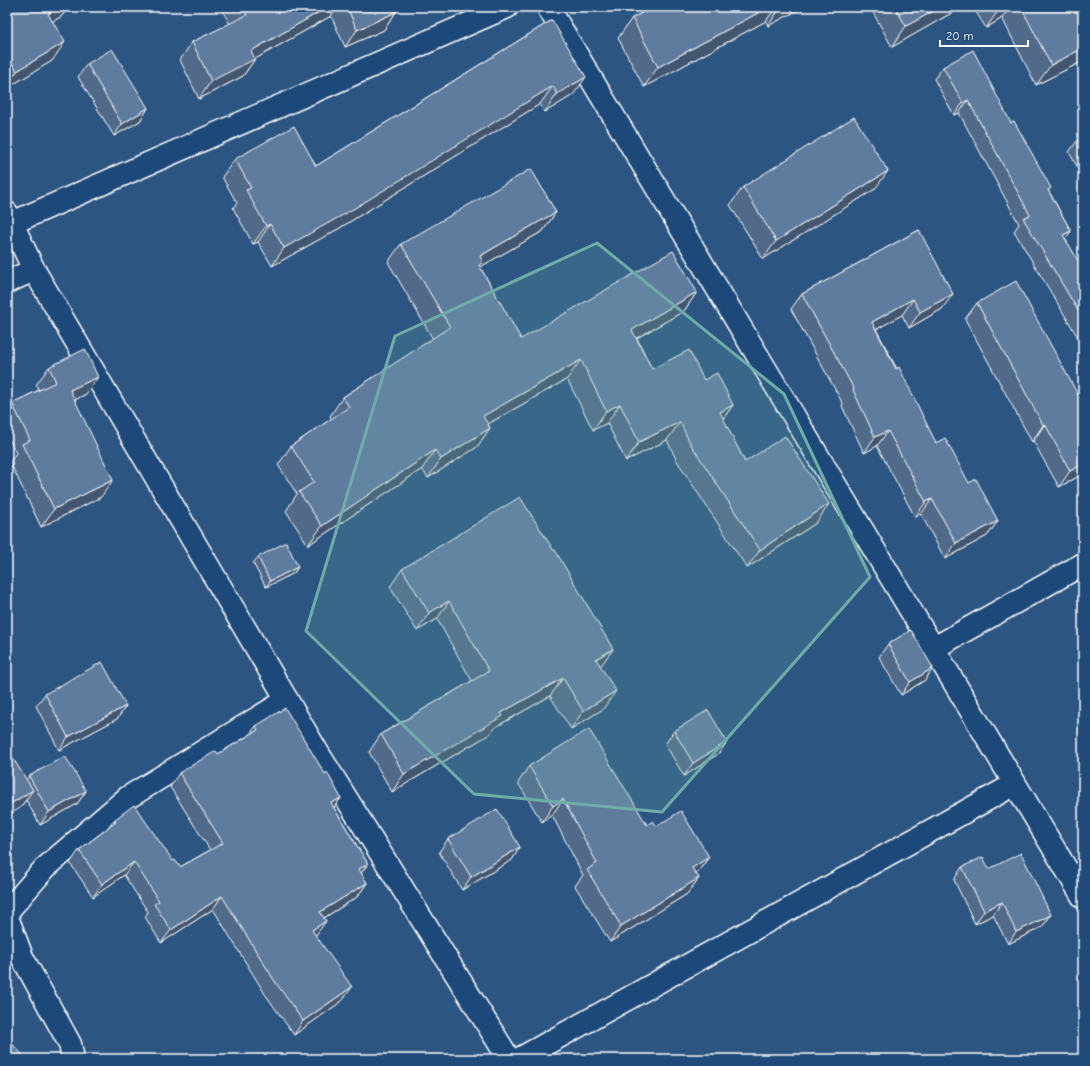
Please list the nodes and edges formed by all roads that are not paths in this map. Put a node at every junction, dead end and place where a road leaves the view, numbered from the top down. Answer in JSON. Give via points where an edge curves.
{"nodes":[{"id":1,"x":507,"y":7,"type":"edge"},
{"id":2,"x":548,"y":7,"type":"edge"},
{"id":3,"x":10,"y":218,"type":"edge"},
{"id":4,"x":34,"y":270,"type":"junction"},
{"id":5,"x":7,"y":282,"type":"edge"},
{"id":6,"x":1083,"y":564,"type":"edge"},
{"id":7,"x":934,"y":648,"type":"junction"},
{"id":8,"x":287,"y":700,"type":"junction"},
{"id":9,"x":1015,"y":784,"type":"junction"},
{"id":10,"x":1083,"y":897,"type":"edge"},
{"id":11,"x":7,"y":912,"type":"edge"},
{"id":12,"x":7,"y":917,"type":"edge"},
{"id":13,"x":73,"y":1059,"type":"edge"},
{"id":14,"x":509,"y":1059,"type":"edge"},
{"id":15,"x":519,"y":1059,"type":"edge"}],
"edges":[{"from":1,"to":3,"type":"street"},
{"from":2,"to":7,"type":"street"},
{"from":3,"to":4,"type":"street"},
{"from":4,"to":5,"type":"street"},
{"from":4,"to":8,"type":"street"},
{"from":6,"to":7,"type":"street"},
{"from":7,"to":9,"type":"street"},
{"from":8,"to":11,"type":"street","via":[[126,798],[45,868]]},
{"from":8,"to":14,"type":"street"},
{"from":9,"to":10,"type":"street"},
{"from":9,"to":15,"type":"street"},
{"from":12,"to":13,"type":"street","via":[[22,957],[70,1044]]}]}
